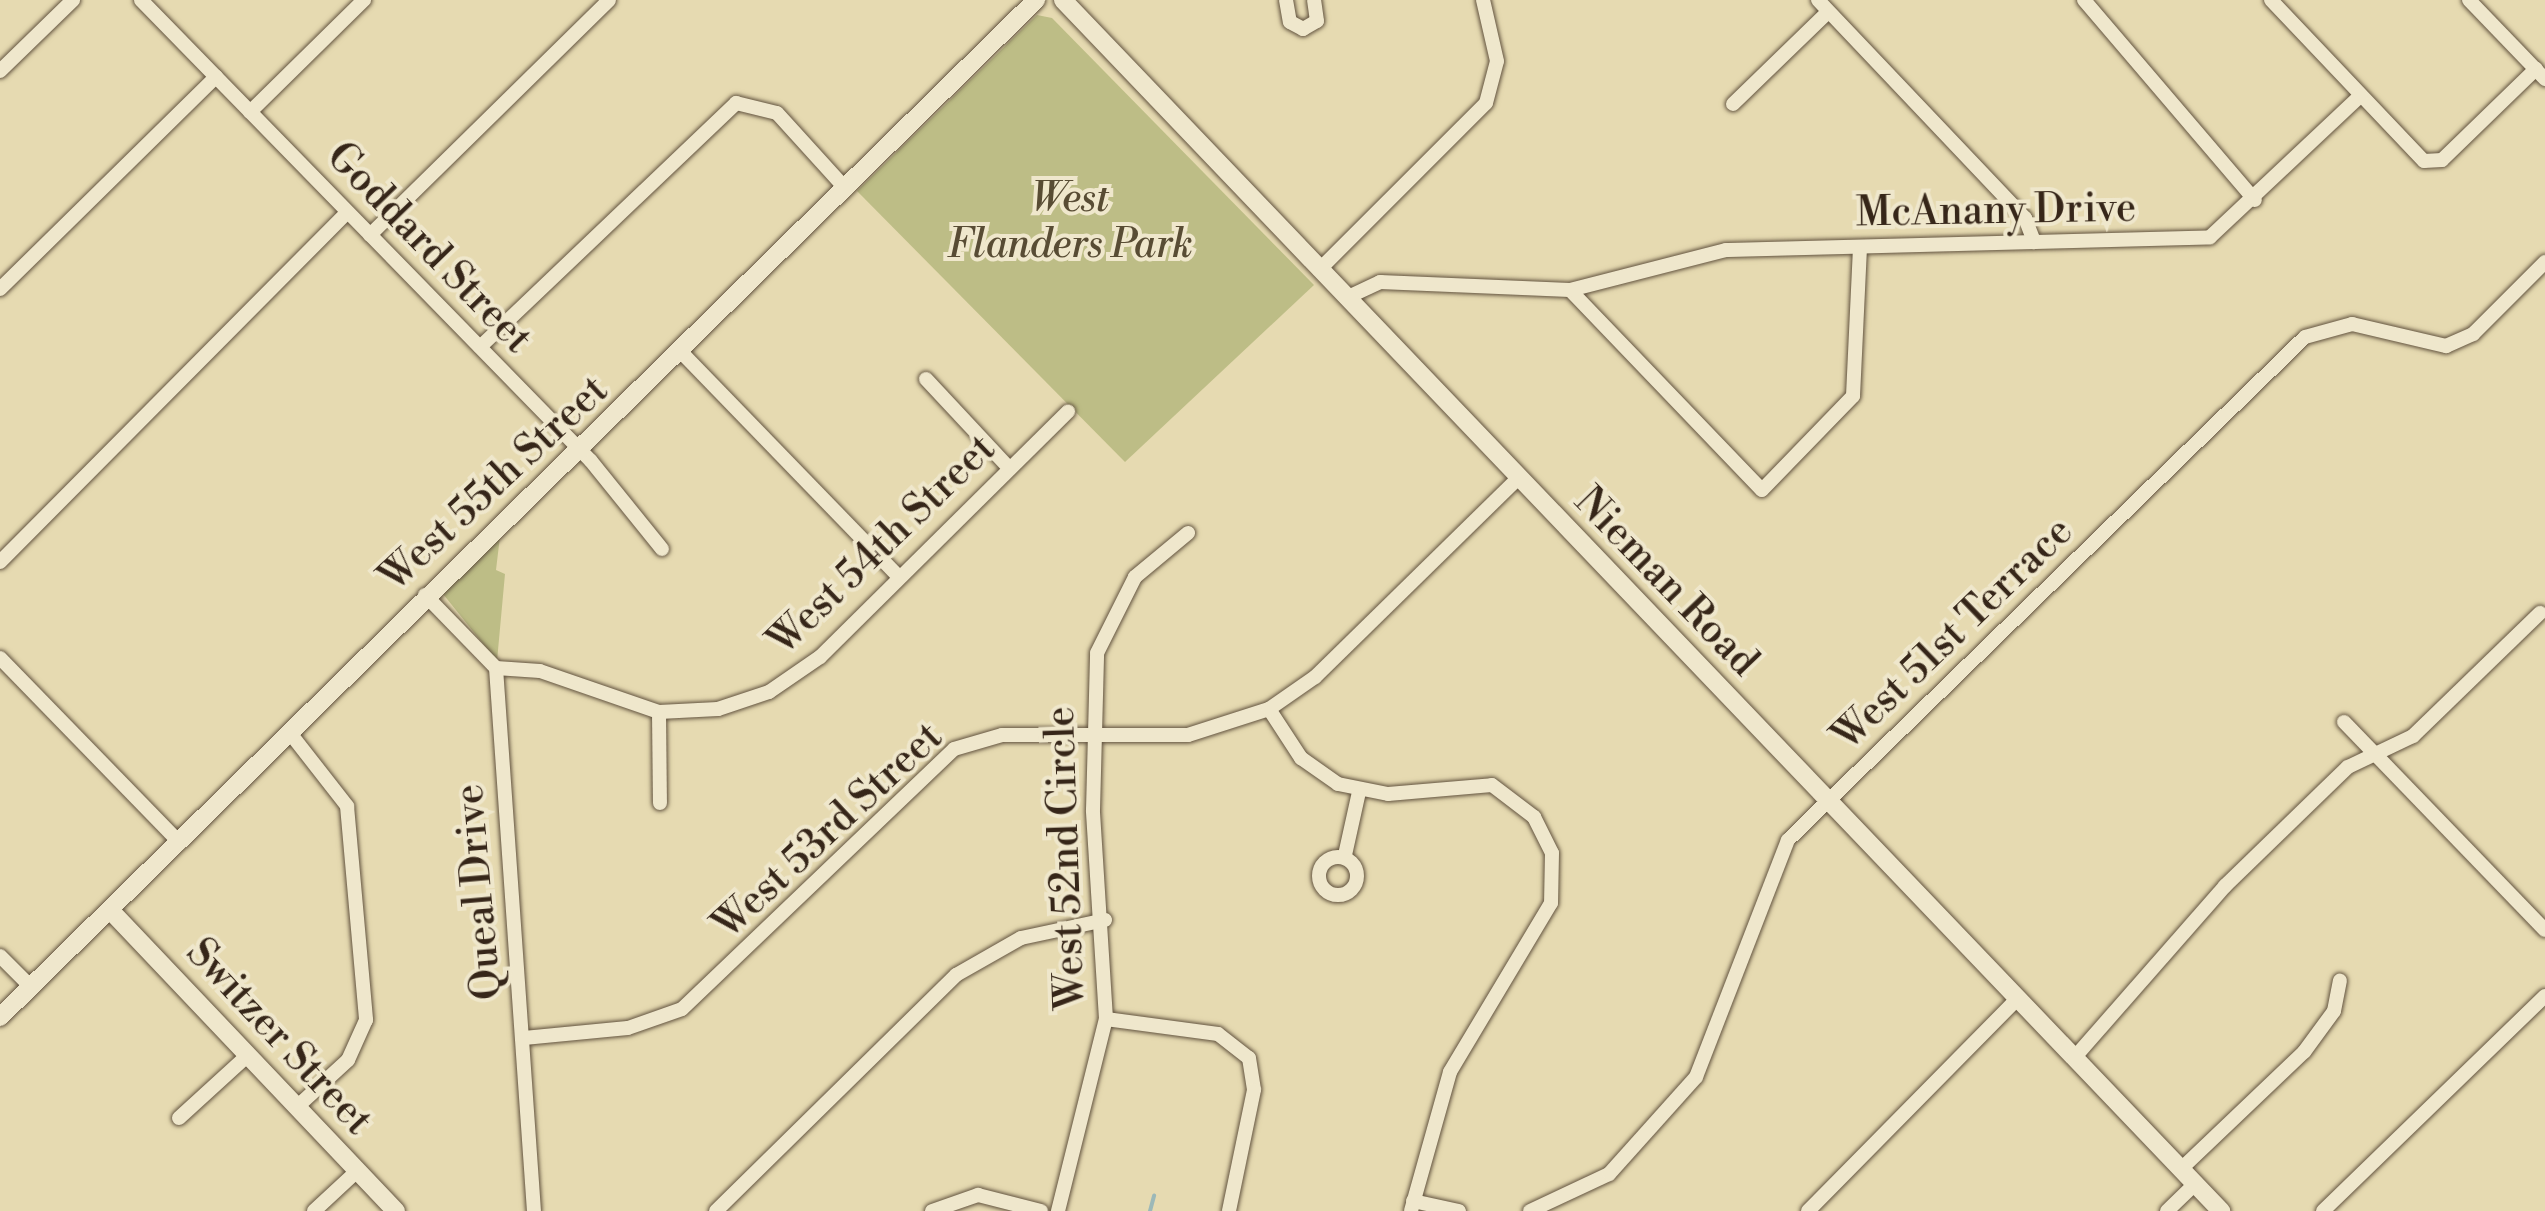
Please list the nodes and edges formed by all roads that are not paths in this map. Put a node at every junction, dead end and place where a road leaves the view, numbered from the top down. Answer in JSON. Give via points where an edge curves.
{"nodes":[{"id":1,"x":73,"y":0,"type":"edge"},
{"id":2,"x":141,"y":0,"type":"edge"},
{"id":3,"x":364,"y":0,"type":"edge"},
{"id":4,"x":609,"y":0,"type":"edge"},
{"id":5,"x":1036,"y":0,"type":"edge"},
{"id":6,"x":1063,"y":0,"type":"edge"},
{"id":7,"x":1286,"y":0,"type":"edge"},
{"id":8,"x":1314,"y":0,"type":"edge"},
{"id":9,"x":1483,"y":0,"type":"edge"},
{"id":10,"x":1818,"y":0,"type":"edge"},
{"id":11,"x":2084,"y":0,"type":"edge"},
{"id":12,"x":2271,"y":0,"type":"edge"},
{"id":13,"x":2469,"y":0,"type":"edge"},
{"id":14,"x":1828,"y":12,"type":"junction"},
{"id":15,"x":0,"y":71,"type":"edge"},
{"id":16,"x":2540,"y":74,"type":"edge"},
{"id":17,"x":216,"y":77,"type":"junction"},
{"id":18,"x":2360,"y":96,"type":"junction"},
{"id":19,"x":1732,"y":104,"type":"dead end"},
{"id":20,"x":250,"y":112,"type":"junction"},
{"id":21,"x":846,"y":189,"type":"junction"},
{"id":22,"x":2255,"y":200,"type":"junction"},
{"id":23,"x":347,"y":212,"type":"junction"},
{"id":24,"x":370,"y":235,"type":"junction"},
{"id":25,"x":2034,"y":242,"type":"junction"},
{"id":26,"x":1860,"y":248,"type":"junction"},
{"id":27,"x":2545,"y":262,"type":"edge"},
{"id":28,"x":1319,"y":270,"type":"junction"},
{"id":29,"x":0,"y":289,"type":"edge"},
{"id":30,"x":1570,"y":290,"type":"junction"},
{"id":31,"x":1346,"y":298,"type":"junction"},
{"id":32,"x":480,"y":347,"type":"junction"},
{"id":33,"x":682,"y":354,"type":"junction"},
{"id":34,"x":926,"y":379,"type":"dead end"},
{"id":35,"x":1068,"y":412,"type":"dead end"},
{"id":36,"x":581,"y":450,"type":"junction"},
{"id":37,"x":1009,"y":468,"type":"junction"},
{"id":38,"x":1518,"y":478,"type":"junction"},
{"id":39,"x":1188,"y":533,"type":"dead end"},
{"id":40,"x":662,"y":548,"type":"dead end"},
{"id":41,"x":0,"y":562,"type":"edge"},
{"id":42,"x":899,"y":577,"type":"junction"},
{"id":43,"x":425,"y":595,"type":"junction"},
{"id":44,"x":2540,"y":613,"type":"dead end"},
{"id":45,"x":0,"y":658,"type":"edge"},
{"id":46,"x":496,"y":668,"type":"junction"},
{"id":47,"x":1270,"y":709,"type":"junction"},
{"id":48,"x":658,"y":712,"type":"junction"},
{"id":49,"x":2344,"y":722,"type":"dead end"},
{"id":50,"x":290,"y":734,"type":"junction"},
{"id":51,"x":1092,"y":736,"type":"junction"},
{"id":52,"x":2379,"y":758,"type":"junction"},
{"id":53,"x":1359,"y":792,"type":"junction"},
{"id":54,"x":1828,"y":802,"type":"junction"},
{"id":55,"x":660,"y":803,"type":"dead end"},
{"id":56,"x":180,"y":843,"type":"junction"},
{"id":57,"x":1345,"y":855,"type":"dead end"},
{"id":58,"x":111,"y":911,"type":"junction"},
{"id":59,"x":1105,"y":920,"type":"junction"},
{"id":60,"x":2545,"y":930,"type":"edge"},
{"id":61,"x":0,"y":956,"type":"edge"},
{"id":62,"x":2340,"y":981,"type":"dead end"},
{"id":63,"x":31,"y":988,"type":"junction"},
{"id":64,"x":2545,"y":996,"type":"edge"},
{"id":65,"x":2016,"y":1000,"type":"junction"},
{"id":66,"x":0,"y":1018,"type":"edge"},
{"id":67,"x":1106,"y":1020,"type":"junction"},
{"id":68,"x":524,"y":1038,"type":"junction"},
{"id":69,"x":248,"y":1056,"type":"junction"},
{"id":70,"x":2074,"y":1058,"type":"junction"},
{"id":71,"x":298,"y":1106,"type":"junction"},
{"id":72,"x":180,"y":1118,"type":"dead end"},
{"id":73,"x":2181,"y":1169,"type":"junction"},
{"id":74,"x":358,"y":1171,"type":"junction"},
{"id":75,"x":2195,"y":1184,"type":"junction"},
{"id":76,"x":1412,"y":1206,"type":"edge"},
{"id":77,"x":314,"y":1211,"type":"edge"},
{"id":78,"x":396,"y":1211,"type":"edge"},
{"id":79,"x":534,"y":1211,"type":"edge"},
{"id":80,"x":716,"y":1211,"type":"edge"},
{"id":81,"x":932,"y":1211,"type":"edge"},
{"id":82,"x":1042,"y":1211,"type":"edge"},
{"id":83,"x":1058,"y":1211,"type":"edge"},
{"id":84,"x":1229,"y":1211,"type":"edge"},
{"id":85,"x":1459,"y":1211,"type":"edge"},
{"id":86,"x":1530,"y":1211,"type":"edge"},
{"id":87,"x":1808,"y":1211,"type":"edge"},
{"id":88,"x":2167,"y":1211,"type":"edge"},
{"id":89,"x":2221,"y":1211,"type":"edge"},
{"id":90,"x":2322,"y":1211,"type":"edge"}],
"edges":[{"from":1,"to":15,"type":"street"},
{"from":2,"to":17,"type":"street","name":"Goddard Street"},
{"from":3,"to":20,"type":"street"},
{"from":4,"to":24,"type":"street"},
{"from":5,"to":21,"type":"street","name":"West 55th Street"},
{"from":6,"to":28,"type":"street","name":"Nieman Road"},
{"from":7,"to":8,"type":"street","via":[[1290,22],[1303,28],[1317,20]]},
{"from":9,"to":28,"type":"street","via":[[1497,49],[1486,103]]},
{"from":10,"to":14,"type":"street"},
{"from":11,"to":22,"type":"street"},
{"from":12,"to":18,"type":"street"},
{"from":13,"to":16,"type":"street"},
{"from":14,"to":19,"type":"street"},
{"from":14,"to":25,"type":"street","via":[[2025,218]]},
{"from":16,"to":18,"type":"street","via":[[2432,163]]},
{"from":17,"to":20,"type":"street","name":"Goddard Street"},
{"from":17,"to":29,"type":"street"},
{"from":18,"to":22,"type":"street","name":"McAnany Drive"},
{"from":20,"to":23,"type":"street","name":"Goddard Street"},
{"from":21,"to":32,"type":"street","via":[[778,113],[736,104]]},
{"from":21,"to":33,"type":"street","name":"West 55th Street"},
{"from":22,"to":25,"type":"street","name":"McAnany Drive","via":[[2210,237]]},
{"from":23,"to":24,"type":"street","name":"Goddard Street"},
{"from":23,"to":41,"type":"street"},
{"from":24,"to":32,"type":"street","name":"Goddard Street"},
{"from":25,"to":26,"type":"street","name":"McAnany Drive"},
{"from":26,"to":30,"type":"street","name":"McAnany Drive","via":[[1690,255]]},
{"from":26,"to":30,"type":"street","via":[[1854,396],[1762,490]]},
{"from":27,"to":54,"type":"street","name":"West 51st Terrace","via":[[2460,342],[2431,347],[2352,324],[2305,336]]},
{"from":28,"to":31,"type":"street","name":"Nieman Road"},
{"from":30,"to":31,"type":"street","name":"McAnany Drive","via":[[1380,282]]},
{"from":31,"to":38,"type":"street","name":"Nieman Road"},
{"from":32,"to":36,"type":"street","name":"Goddard Street"},
{"from":33,"to":36,"type":"street","name":"West 55th Street"},
{"from":33,"to":42,"type":"street"},
{"from":34,"to":37,"type":"street"},
{"from":35,"to":37,"type":"street","name":"West 54th Street"},
{"from":36,"to":40,"type":"street","name":"Goddard Street"},
{"from":36,"to":43,"type":"street","name":"West 55th Street"},
{"from":37,"to":42,"type":"street","name":"West 54th Street"},
{"from":38,"to":47,"type":"street","name":"West 53rd Street","via":[[1315,677]]},
{"from":38,"to":54,"type":"street","name":"Nieman Road"},
{"from":39,"to":51,"type":"street","name":"West 52nd Circle","via":[[1135,577],[1105,627]]},
{"from":42,"to":48,"type":"street","name":"West 54th Street","via":[[792,680],[718,709]]},
{"from":43,"to":46,"type":"street"},
{"from":43,"to":50,"type":"street","name":"West 55th Street"},
{"from":44,"to":52,"type":"street"},
{"from":45,"to":56,"type":"street"},
{"from":46,"to":48,"type":"street","name":"West 54th Street","via":[[540,671]]},
{"from":46,"to":68,"type":"street","name":"Queal Drive"},
{"from":47,"to":51,"type":"street","name":"West 53rd Street","via":[[1188,735]]},
{"from":47,"to":53,"type":"street","via":[[1301,758]]},
{"from":48,"to":55,"type":"street"},
{"from":49,"to":52,"type":"street"},
{"from":50,"to":56,"type":"street","name":"West 55th Street"},
{"from":50,"to":71,"type":"street","via":[[347,806],[366,1020],[348,1060]]},
{"from":51,"to":59,"type":"street","name":"West 52nd Circle"},
{"from":51,"to":68,"type":"street","name":"West 53rd Street","via":[[1002,734],[954,749],[682,1008],[628,1028]]},
{"from":52,"to":60,"type":"street"},
{"from":52,"to":70,"type":"street","via":[[2348,767],[2225,886]]},
{"from":53,"to":57,"type":"street"},
{"from":53,"to":76,"type":"street","via":[[1492,785],[1534,817],[1554,864],[1545,917],[1450,1072]]},
{"from":54,"to":65,"type":"street","name":"Nieman Road"},
{"from":54,"to":86,"type":"street","name":"West 51st Terrace","via":[[1770,869],[1724,1024],[1687,1090],[1610,1174]]},
{"from":56,"to":58,"type":"street","name":"West 55th Street"},
{"from":58,"to":63,"type":"street","name":"West 55th Street"},
{"from":58,"to":69,"type":"street","name":"Switzer Street"},
{"from":59,"to":67,"type":"street","name":"West 52nd Circle"},
{"from":59,"to":80,"type":"street","via":[[1021,938],[972,964]]},
{"from":61,"to":63,"type":"street"},
{"from":62,"to":73,"type":"street","via":[[2334,1011],[2304,1052]]},
{"from":63,"to":66,"type":"street","name":"West 55th Street"},
{"from":64,"to":90,"type":"street"},
{"from":65,"to":70,"type":"street","name":"Nieman Road"},
{"from":65,"to":87,"type":"street"},
{"from":67,"to":83,"type":"street","name":"West 52nd Circle"},
{"from":67,"to":84,"type":"street","via":[[1218,1034],[1249,1058],[1254,1090]]},
{"from":68,"to":79,"type":"street","name":"Queal Drive"},
{"from":69,"to":71,"type":"street","name":"Switzer Street"},
{"from":69,"to":72,"type":"street"},
{"from":70,"to":73,"type":"street","name":"Nieman Road"},
{"from":71,"to":74,"type":"street","name":"Switzer Street"},
{"from":73,"to":75,"type":"street","name":"Nieman Road"},
{"from":74,"to":77,"type":"street"},
{"from":74,"to":78,"type":"street","name":"Switzer Street"},
{"from":75,"to":88,"type":"street"},
{"from":75,"to":89,"type":"street","name":"Nieman Road"},
{"from":76,"to":85,"type":"street"},
{"from":81,"to":82,"type":"street","via":[[978,1196]]}]}
